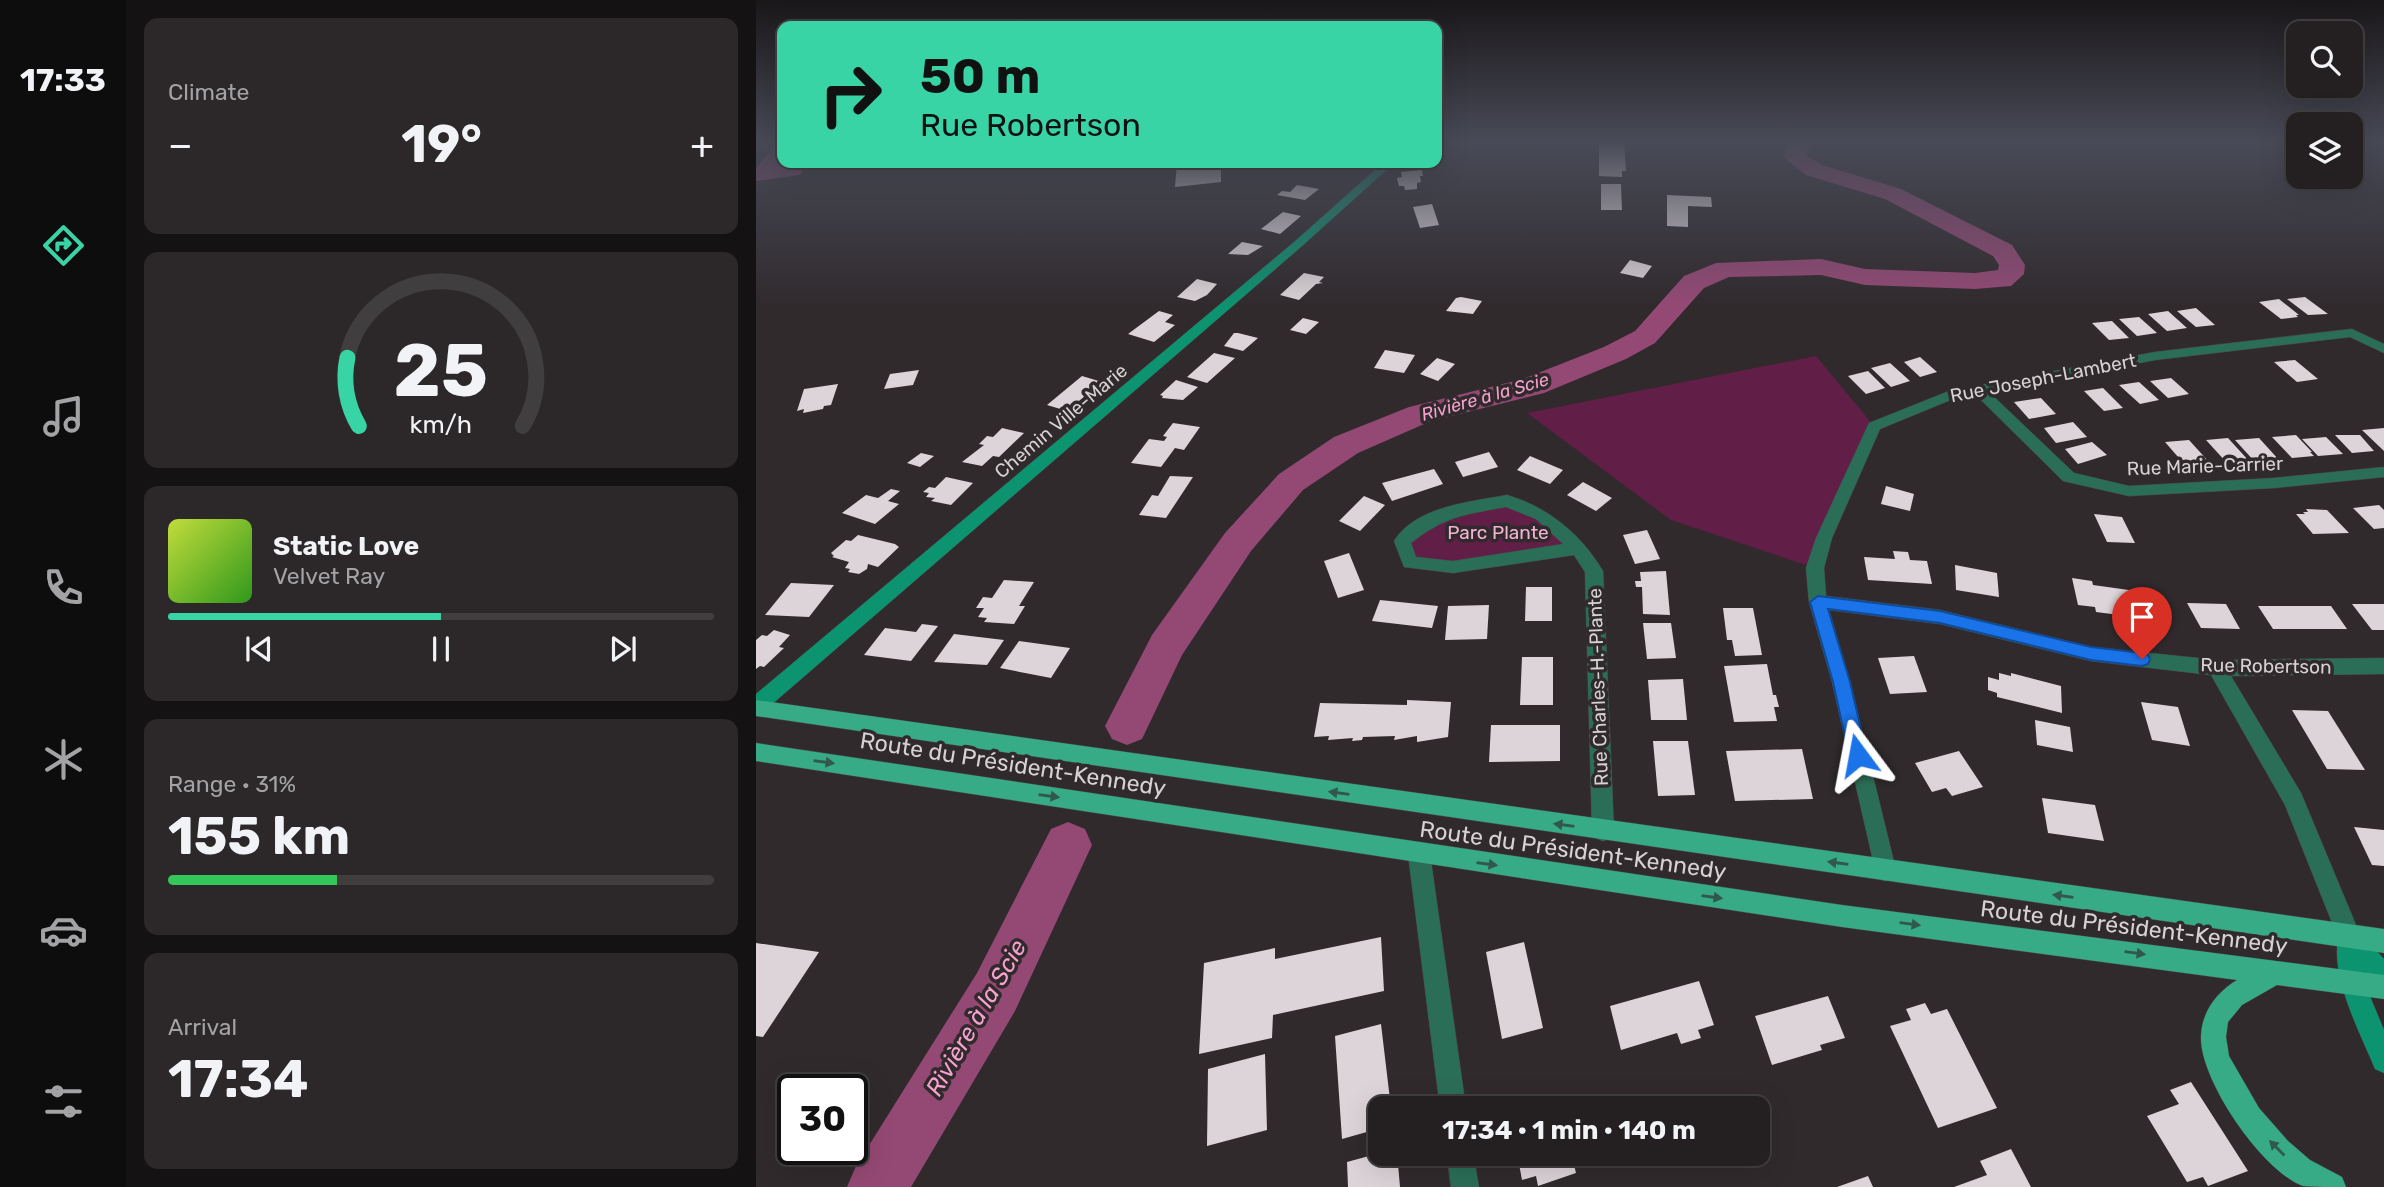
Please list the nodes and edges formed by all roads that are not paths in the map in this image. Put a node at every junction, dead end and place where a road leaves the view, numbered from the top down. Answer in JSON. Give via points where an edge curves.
{"nodes":[{"id":1,"x":1351,"y":196,"type":"edge"},
{"id":2,"x":2384,"y":349,"type":"edge"},
{"id":3,"x":1979,"y":390,"type":"junction"},
{"id":4,"x":2384,"y":471,"type":"edge"},
{"id":5,"x":1577,"y":548,"type":"junction"},
{"id":6,"x":1818,"y":602,"type":"junction"},
{"id":7,"x":2384,"y":666,"type":"edge"},
{"id":8,"x":2217,"y":668,"type":"junction"},
{"id":9,"x":756,"y":707,"type":"edge"},
{"id":10,"x":756,"y":752,"type":"edge"},
{"id":11,"x":1603,"y":831,"type":"junction"},
{"id":12,"x":1419,"y":854,"type":"junction"},
{"id":13,"x":1885,"y":870,"type":"junction"},
{"id":14,"x":2349,"y":937,"type":"junction"},
{"id":15,"x":2384,"y":941,"type":"edge"},
{"id":16,"x":2277,"y":972,"type":"junction"},
{"id":17,"x":2384,"y":977,"type":"edge"},
{"id":18,"x":2352,"y":982,"type":"junction"},
{"id":19,"x":2384,"y":987,"type":"edge"},
{"id":20,"x":2384,"y":1060,"type":"edge"},
{"id":21,"x":1451,"y":1096,"type":"edge"},
{"id":22,"x":1462,"y":1166,"type":"edge"},
{"id":23,"x":1465,"y":1187,"type":"edge"},
{"id":24,"x":2332,"y":1187,"type":"edge"}],
"edges":[{"from":1,"to":9,"type":"street","name":"Chemin Ville-Marie"},
{"from":2,"to":3,"type":"street","name":"Rue Joseph-Lambert","via":[[2352,333],[2326,335],[2155,356]]},
{"from":3,"to":4,"type":"street","name":"Rue Marie-Carrier","via":[[2069,477],[2129,491]]},
{"from":3,"to":6,"type":"street","name":"Rue Joseph-Lambert","via":[[1949,395],[1874,426],[1824,538],[1815,568]]},
{"from":5,"to":5,"type":"street","name":"Rue Charles-H.-Plante","via":[[1542,515],[1507,501],[1432,519],[1402,541],[1410,564],[1453,567]]},
{"from":5,"to":11,"type":"street","name":"Rue Charles-H.-Plante","via":[[1594,571]]},
{"from":6,"to":8,"type":"street","name":"Rue Robertson","via":[[1940,617],[2091,654]]},
{"from":6,"to":13,"type":"street","name":"Rue Joseph-Lambert"},
{"from":7,"to":8,"type":"street","name":"Rue Robertson"},
{"from":8,"to":14,"type":"street","via":[[2294,800]]},
{"from":11,"to":9,"type":"main road","name":"Route du Président-Kennedy","one_way":true},
{"from":10,"to":12,"type":"main road","name":"Route du Président-Kennedy","one_way":true},
{"from":13,"to":11,"type":"main road","name":"Route du Président-Kennedy","one_way":true},
{"from":12,"to":16,"type":"main road","name":"Route du Président-Kennedy","one_way":true,"via":[[1842,916]]},
{"from":12,"to":21,"type":"street"},
{"from":14,"to":13,"type":"main road","name":"Route du Président-Kennedy","one_way":true},
{"from":14,"to":15,"type":"main road","name":"Route du Président-Kennedy"},
{"from":14,"to":17,"type":"street"},
{"from":14,"to":18,"type":"street"},
{"from":16,"to":18,"type":"main road","name":"Route du Président-Kennedy"},
{"from":24,"to":16,"type":"main road","one_way":true,"via":[[2290,1161],[2260,1132],[2232,1091],[2218,1058],[2213,1037],[2223,1007],[2236,993]]},
{"from":18,"to":19,"type":"main road","name":"Route du Président-Kennedy"},
{"from":18,"to":20,"type":"street"},
{"from":22,"to":23,"type":"street"}]}
